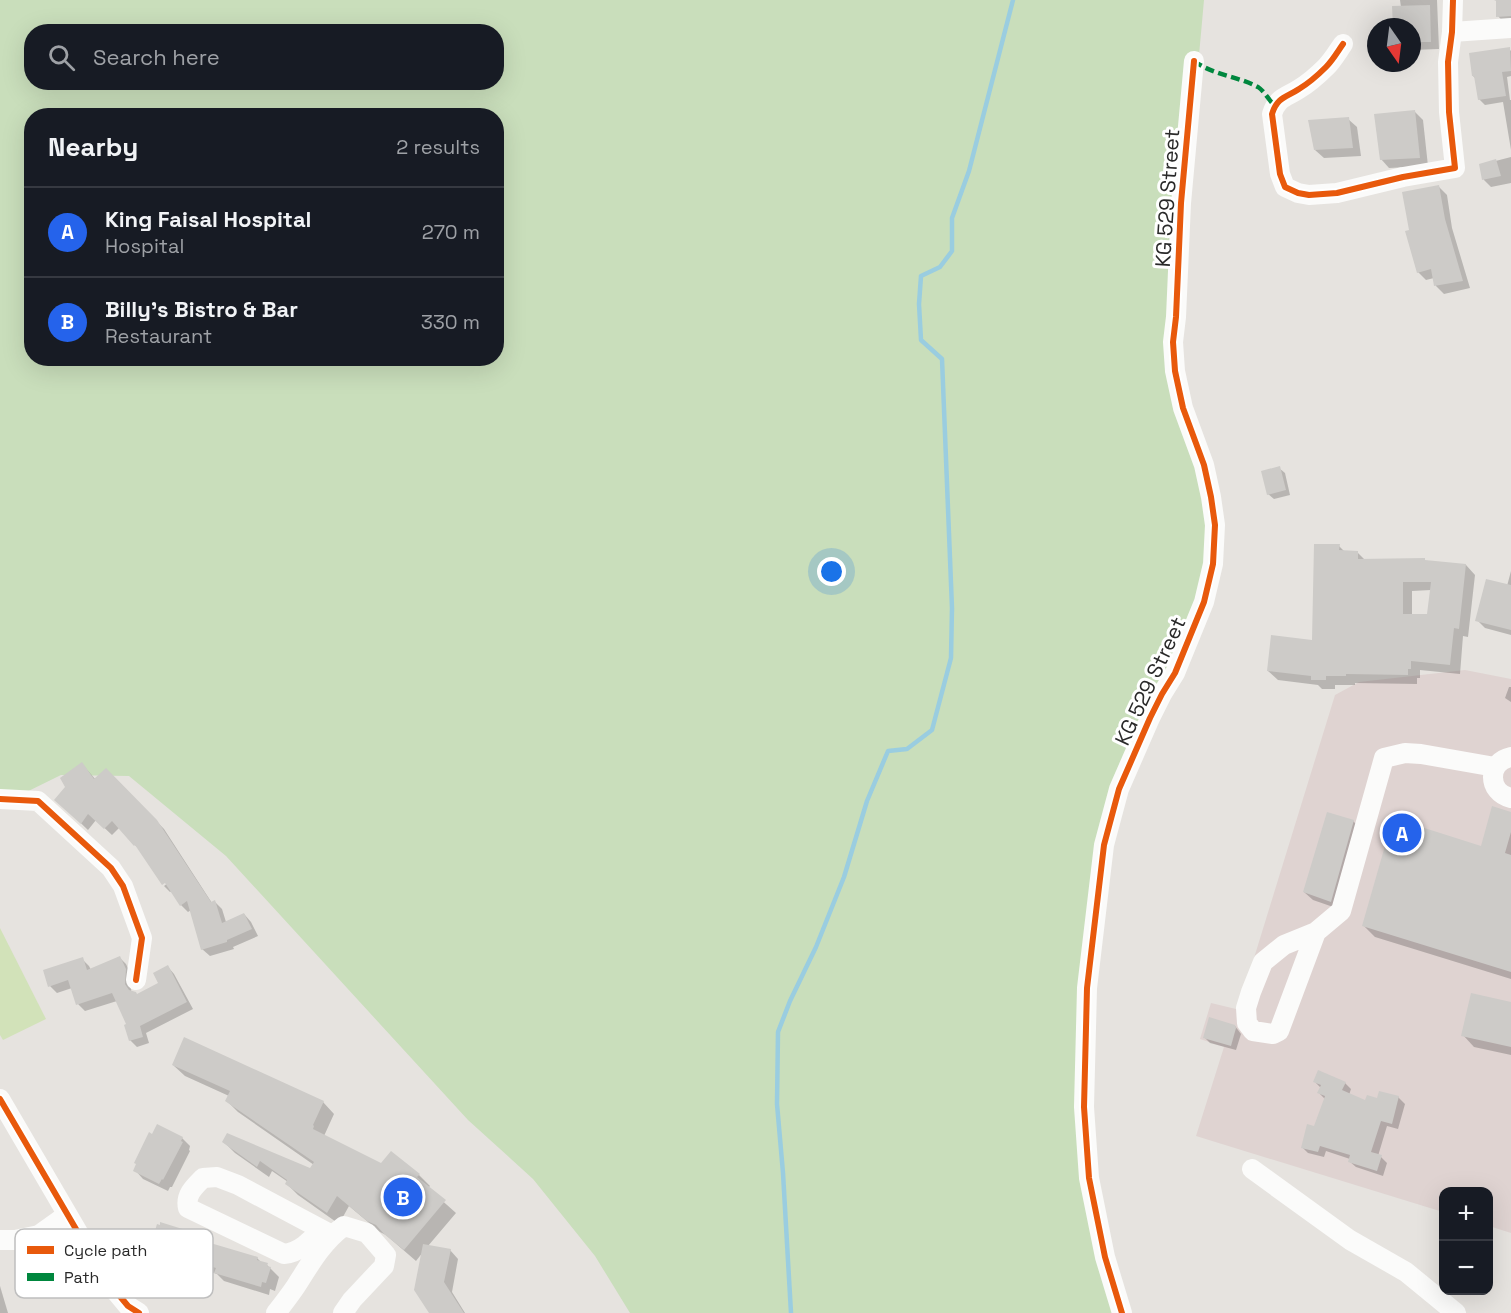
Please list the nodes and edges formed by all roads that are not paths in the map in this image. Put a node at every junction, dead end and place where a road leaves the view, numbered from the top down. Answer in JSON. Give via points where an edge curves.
{"nodes":[{"id":1,"x":1453,"y":0,"type":"edge"},
{"id":2,"x":1511,"y":28,"type":"edge"},
{"id":3,"x":1452,"y":32,"type":"junction"},
{"id":4,"x":1343,"y":44,"type":"dead end"},
{"id":5,"x":1194,"y":61,"type":"dead end"},
{"id":6,"x":1503,"y":762,"type":"edge"},
{"id":7,"x":1511,"y":798,"type":"edge"},
{"id":8,"x":0,"y":799,"type":"edge"},
{"id":9,"x":1316,"y":932,"type":"junction"},
{"id":10,"x":136,"y":980,"type":"dead end"},
{"id":11,"x":0,"y":1099,"type":"edge"},
{"id":12,"x":1252,"y":1169,"type":"dead end"},
{"id":13,"x":67,"y":1215,"type":"junction"},
{"id":14,"x":47,"y":1229,"type":"edge"},
{"id":15,"x":75,"y":1229,"type":"edge"},
{"id":16,"x":326,"y":1232,"type":"junction"},
{"id":17,"x":122,"y":1298,"type":"edge"},
{"id":18,"x":132,"y":1311,"type":"edge"},
{"id":19,"x":276,"y":1313,"type":"edge"},
{"id":20,"x":343,"y":1313,"type":"edge"},
{"id":21,"x":1122,"y":1313,"type":"edge"},
{"id":22,"x":1456,"y":1313,"type":"edge"}],
"edges":[{"from":1,"to":3,"type":"street"},
{"from":2,"to":3,"type":"street"},
{"from":3,"to":4,"type":"street","via":[[1448,62],[1455,168],[1337,193],[1298,194],[1285,187],[1280,174],[1274,105],[1327,67]]},
{"from":5,"to":21,"type":"street","name":"KG 529 Street","via":[[1173,342],[1183,408],[1211,497],[1215,525],[1213,564],[1204,602],[1175,673],[1119,789],[1104,845],[1086,988],[1084,1107],[1089,1179],[1104,1257]]},
{"from":6,"to":7,"type":"street","via":[[1493,774],[1493,781],[1500,793]]},
{"from":6,"to":9,"type":"street","via":[[1405,753],[1384,758],[1341,911]]},
{"from":8,"to":10,"type":"street","via":[[38,801],[111,868],[123,886],[142,938]]},
{"from":9,"to":9,"type":"street","via":[[1284,945],[1263,962],[1246,1008],[1252,1031],[1280,1031]]},
{"from":11,"to":13,"type":"street"},
{"from":12,"to":22,"type":"street","via":[[1350,1240],[1406,1272]]},
{"from":13,"to":14,"type":"street"},
{"from":13,"to":15,"type":"street"},
{"from":16,"to":16,"type":"street","via":[[217,1177],[202,1178],[187,1201],[188,1208],[284,1254],[293,1253]]},
{"from":16,"to":19,"type":"street"},
{"from":16,"to":20,"type":"street","via":[[344,1226],[367,1233],[386,1255],[384,1266]]},
{"from":17,"to":18,"type":"street"}]}
